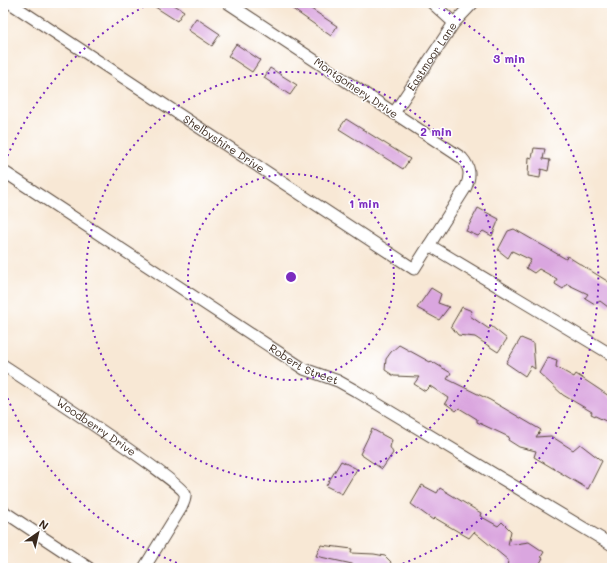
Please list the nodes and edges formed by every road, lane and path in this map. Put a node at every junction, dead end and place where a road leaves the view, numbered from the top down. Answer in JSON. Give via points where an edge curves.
{"nodes":[{"id":1,"x":10,"y":3,"type":"edge"},
{"id":2,"x":228,"y":3,"type":"edge"},
{"id":3,"x":432,"y":3,"type":"edge"},
{"id":4,"x":474,"y":3,"type":"edge"},
{"id":5,"x":454,"y":23,"type":"junction"},
{"id":6,"x":394,"y":113,"type":"junction"},
{"id":7,"x":3,"y":171,"type":"edge"},
{"id":8,"x":429,"y":245,"type":"junction"},
{"id":9,"x":612,"y":355,"type":"edge"},
{"id":10,"x":3,"y":365,"type":"edge"},
{"id":11,"x":3,"y":511,"type":"edge"},
{"id":12,"x":612,"y":545,"type":"edge"},
{"id":13,"x":89,"y":568,"type":"edge"},
{"id":14,"x":144,"y":568,"type":"edge"}],
"edges":[{"from":1,"to":8,"type":"street","name":"Shelbyshire Drive","via":[[414,269]]},
{"from":2,"to":6,"type":"street","name":"Montgomery Drive"},
{"from":3,"to":5,"type":"street"},
{"from":4,"to":5,"type":"street","name":"Eastmoor Lane"},
{"from":5,"to":6,"type":"street","name":"Eastmoor Lane"},
{"from":6,"to":8,"type":"street","name":"Montgomery Drive","via":[[462,158],[469,170],[466,187]]},
{"from":7,"to":12,"type":"street","name":"Robert Street","via":[[304,368],[356,391]]},
{"from":8,"to":9,"type":"street"},
{"from":10,"to":14,"type":"street","name":"Woodberry Drive","via":[[144,460],[178,485],[185,495],[181,508]]},
{"from":11,"to":13,"type":"street"}]}
